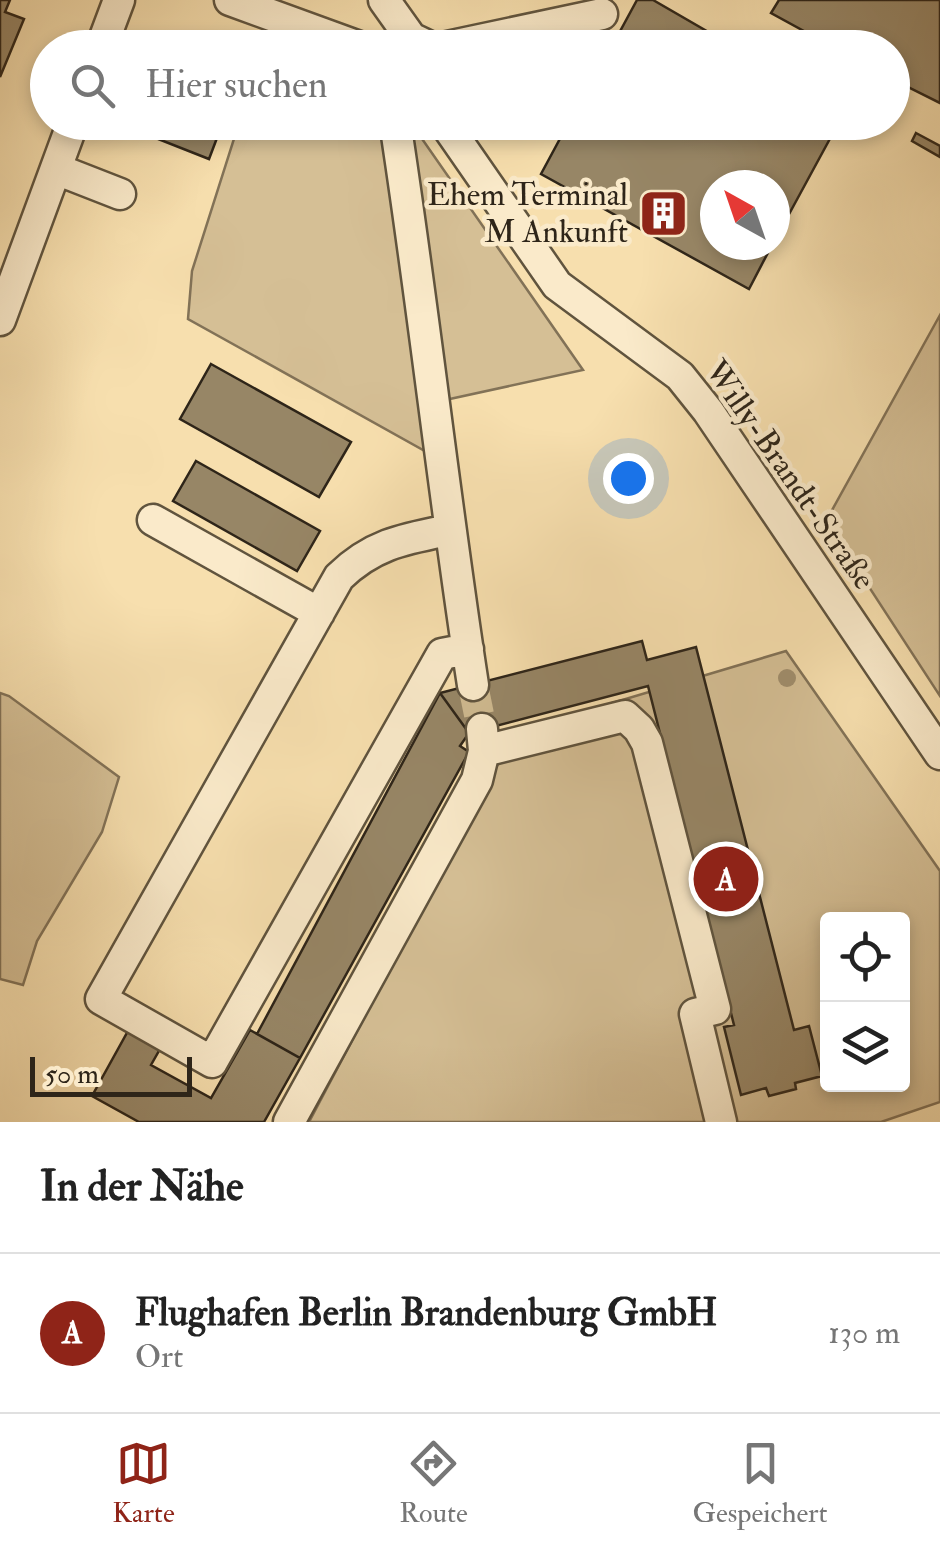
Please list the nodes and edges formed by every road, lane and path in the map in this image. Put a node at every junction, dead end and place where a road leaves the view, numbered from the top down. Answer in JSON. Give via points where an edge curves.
{"nodes":[{"id":1,"x":119,"y":0,"type":"edge"},
{"id":2,"x":230,"y":0,"type":"edge"},
{"id":3,"x":384,"y":0,"type":"edge"},
{"id":4,"x":602,"y":14,"type":"dead end"},
{"id":5,"x":108,"y":30,"type":"edge"},
{"id":6,"x":312,"y":30,"type":"edge"},
{"id":7,"x":405,"y":30,"type":"edge"},
{"id":8,"x":527,"y":30,"type":"edge"},
{"id":9,"x":66,"y":140,"type":"edge"},
{"id":10,"x":399,"y":140,"type":"edge"},
{"id":11,"x":456,"y":140,"type":"edge"},
{"id":12,"x":56,"y":169,"type":"junction"},
{"id":13,"x":120,"y":194,"type":"dead end"},
{"id":14,"x":0,"y":320,"type":"edge"},
{"id":15,"x":154,"y":520,"type":"dead end"},
{"id":16,"x":449,"y":530,"type":"junction"},
{"id":17,"x":318,"y":613,"type":"junction"},
{"id":18,"x":468,"y":649,"type":"junction"},
{"id":19,"x":473,"y":685,"type":"tunnel mouth"},
{"id":20,"x":940,"y":754,"type":"edge"},
{"id":21,"x":288,"y":1122,"type":"edge"},
{"id":22,"x":721,"y":1122,"type":"edge"}],
"edges":[{"from":1,"to":5,"type":"street"},
{"from":2,"to":6,"type":"street"},
{"from":3,"to":7,"type":"street"},
{"from":4,"to":8,"type":"street"},
{"from":9,"to":12,"type":"street"},
{"from":10,"to":16,"type":"street"},
{"from":11,"to":20,"type":"street","name":"Willy-Brandt-Straße","via":[[557,285],[680,376]]},
{"from":12,"to":13,"type":"street"},
{"from":12,"to":14,"type":"street"},
{"from":15,"to":17,"type":"street"},
{"from":16,"to":17,"type":"street","via":[[360,556]]},
{"from":16,"to":18,"type":"street"},
{"from":17,"to":18,"type":"street","via":[[101,999],[212,1062],[442,654]]},
{"from":18,"to":19,"type":"street"},
{"from":21,"to":22,"type":"street","via":[[477,780],[483,740],[625,716],[648,743],[715,1009],[695,1014]]}]}
